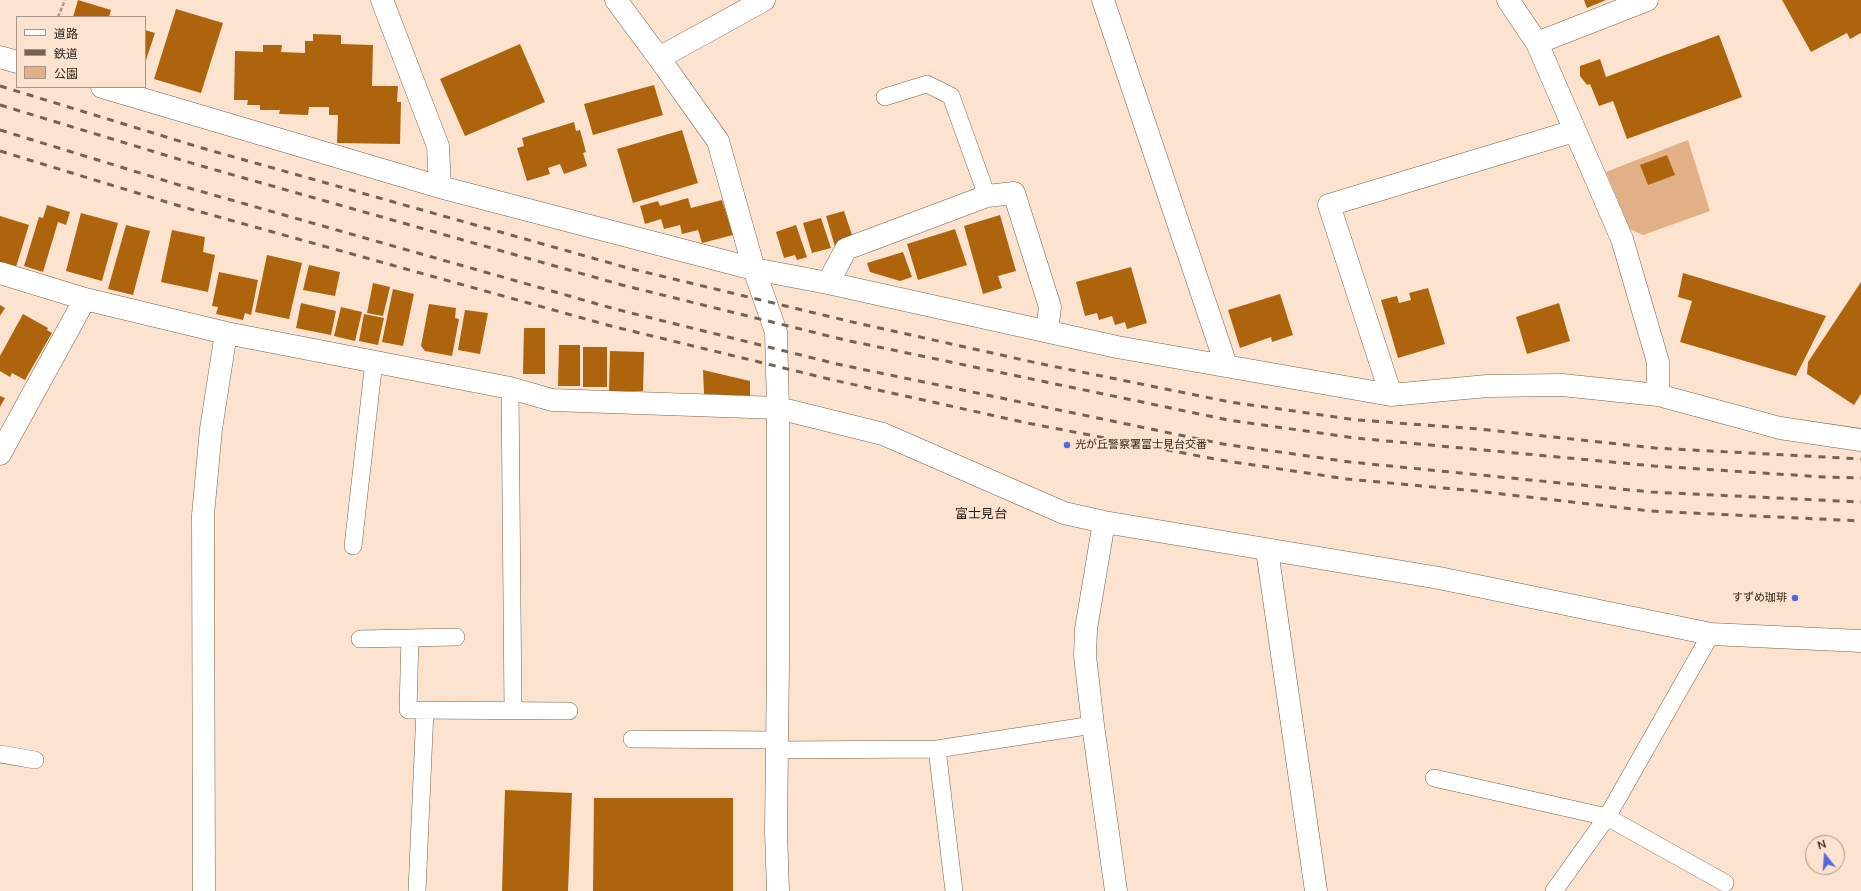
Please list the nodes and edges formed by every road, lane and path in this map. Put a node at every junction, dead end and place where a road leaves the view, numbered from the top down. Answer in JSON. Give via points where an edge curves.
{"nodes":[{"id":1,"x":65,"y":0,"type":"edge"},
{"id":2,"x":382,"y":0,"type":"edge"},
{"id":3,"x":616,"y":0,"type":"edge"},
{"id":4,"x":764,"y":0,"type":"edge"},
{"id":5,"x":1103,"y":0,"type":"edge"},
{"id":6,"x":1508,"y":0,"type":"edge"},
{"id":7,"x":1647,"y":0,"type":"edge"},
{"id":8,"x":58,"y":16,"type":"edge"},
{"id":9,"x":1537,"y":43,"type":"junction"},
{"id":10,"x":0,"y":57,"type":"edge"},
{"id":11,"x":659,"y":58,"type":"junction"},
{"id":12,"x":16,"y":62,"type":"edge"},
{"id":13,"x":105,"y":88,"type":"edge"},
{"id":14,"x":885,"y":97,"type":"dead end"},
{"id":15,"x":1574,"y":131,"type":"junction"},
{"id":16,"x":440,"y":186,"type":"junction"},
{"id":17,"x":986,"y":196,"type":"junction"},
{"id":18,"x":754,"y":270,"type":"junction"},
{"id":19,"x":0,"y":273,"type":"edge"},
{"id":20,"x":828,"y":283,"type":"junction"},
{"id":21,"x":85,"y":298,"type":"junction"},
{"id":22,"x":1047,"y":330,"type":"junction"},
{"id":23,"x":226,"y":333,"type":"junction"},
{"id":24,"x":374,"y":361,"type":"junction"},
{"id":25,"x":1226,"y":365,"type":"junction"},
{"id":26,"x":510,"y":388,"type":"junction"},
{"id":27,"x":1391,"y":394,"type":"junction"},
{"id":28,"x":1658,"y":395,"type":"junction"},
{"id":29,"x":778,"y":408,"type":"junction"},
{"id":30,"x":1861,"y":440,"type":"edge"},
{"id":31,"x":0,"y":454,"type":"edge"},
{"id":32,"x":1104,"y":522,"type":"junction"},
{"id":33,"x":352,"y":546,"type":"dead end"},
{"id":34,"x":1267,"y":550,"type":"junction"},
{"id":35,"x":1711,"y":634,"type":"junction"},
{"id":36,"x":456,"y":637,"type":"dead end"},
{"id":37,"x":410,"y":638,"type":"junction"},
{"id":38,"x":360,"y":639,"type":"dead end"},
{"id":39,"x":1861,"y":641,"type":"edge"},
{"id":40,"x":425,"y":710,"type":"junction"},
{"id":41,"x":513,"y":710,"type":"junction"},
{"id":42,"x":569,"y":710,"type":"dead end"},
{"id":43,"x":1093,"y":725,"type":"junction"},
{"id":44,"x":632,"y":739,"type":"dead end"},
{"id":45,"x":777,"y":745,"type":"junction"},
{"id":46,"x":937,"y":749,"type":"junction"},
{"id":47,"x":0,"y":754,"type":"edge"},
{"id":48,"x":35,"y":760,"type":"dead end"},
{"id":49,"x":1434,"y":778,"type":"dead end"},
{"id":50,"x":1607,"y":817,"type":"junction"},
{"id":51,"x":1725,"y":883,"type":"dead end"},
{"id":52,"x":204,"y":891,"type":"edge"},
{"id":53,"x":417,"y":891,"type":"edge"},
{"id":54,"x":778,"y":891,"type":"edge"},
{"id":55,"x":954,"y":891,"type":"edge"},
{"id":56,"x":1116,"y":891,"type":"edge"},
{"id":57,"x":1316,"y":891,"type":"edge"},
{"id":58,"x":1554,"y":891,"type":"edge"}],
"edges":[{"from":1,"to":8,"type":"path"},
{"from":2,"to":16,"type":"street","via":[[438,146]]},
{"from":3,"to":11,"type":"street"},
{"from":4,"to":11,"type":"street"},
{"from":5,"to":25,"type":"street"},
{"from":6,"to":9,"type":"street"},
{"from":7,"to":9,"type":"street"},
{"from":9,"to":15,"type":"street"},
{"from":10,"to":12,"type":"street"},
{"from":11,"to":18,"type":"street","via":[[718,141]]},
{"from":13,"to":16,"type":"street"},
{"from":14,"to":17,"type":"lane","via":[[927,84],[952,96]]},
{"from":15,"to":27,"type":"street","via":[[1329,205]]},
{"from":15,"to":28,"type":"street","via":[[1622,239],[1658,362]]},
{"from":16,"to":18,"type":"street"},
{"from":17,"to":20,"type":"street","via":[[846,249]]},
{"from":17,"to":22,"type":"street","via":[[1014,193],[1050,307]]},
{"from":18,"to":20,"type":"street"},
{"from":18,"to":29,"type":"street","via":[[776,332]]},
{"from":19,"to":21,"type":"street"},
{"from":20,"to":22,"type":"street"},
{"from":21,"to":23,"type":"street"},
{"from":21,"to":31,"type":"street"},
{"from":22,"to":25,"type":"street","via":[[1117,346]]},
{"from":23,"to":24,"type":"street"},
{"from":23,"to":52,"type":"street","via":[[211,429],[203,515]]},
{"from":24,"to":26,"type":"street"},
{"from":24,"to":33,"type":"lane"},
{"from":25,"to":27,"type":"street"},
{"from":26,"to":29,"type":"street","via":[[552,400]]},
{"from":26,"to":41,"type":"lane"},
{"from":27,"to":28,"type":"street","via":[[1487,386],[1562,386]]},
{"from":28,"to":30,"type":"street","via":[[1780,428]]},
{"from":29,"to":32,"type":"street","via":[[883,434],[1064,513]]},
{"from":29,"to":45,"type":"street"},
{"from":32,"to":34,"type":"street"},
{"from":32,"to":43,"type":"street","via":[[1086,629]]},
{"from":34,"to":35,"type":"street","via":[[1439,578]]},
{"from":34,"to":57,"type":"street"},
{"from":35,"to":39,"type":"street"},
{"from":35,"to":50,"type":"lane"},
{"from":36,"to":37,"type":"lane"},
{"from":37,"to":38,"type":"lane"},
{"from":37,"to":40,"type":"lane","via":[[408,710]]},
{"from":40,"to":41,"type":"lane"},
{"from":40,"to":53,"type":"lane"},
{"from":41,"to":42,"type":"lane"},
{"from":43,"to":46,"type":"lane"},
{"from":43,"to":56,"type":"street"},
{"from":44,"to":45,"type":"lane"},
{"from":45,"to":46,"type":"lane"},
{"from":45,"to":54,"type":"street"},
{"from":46,"to":55,"type":"lane"},
{"from":47,"to":48,"type":"lane"},
{"from":49,"to":50,"type":"lane"},
{"from":50,"to":51,"type":"lane"},
{"from":50,"to":58,"type":"lane"}]}
